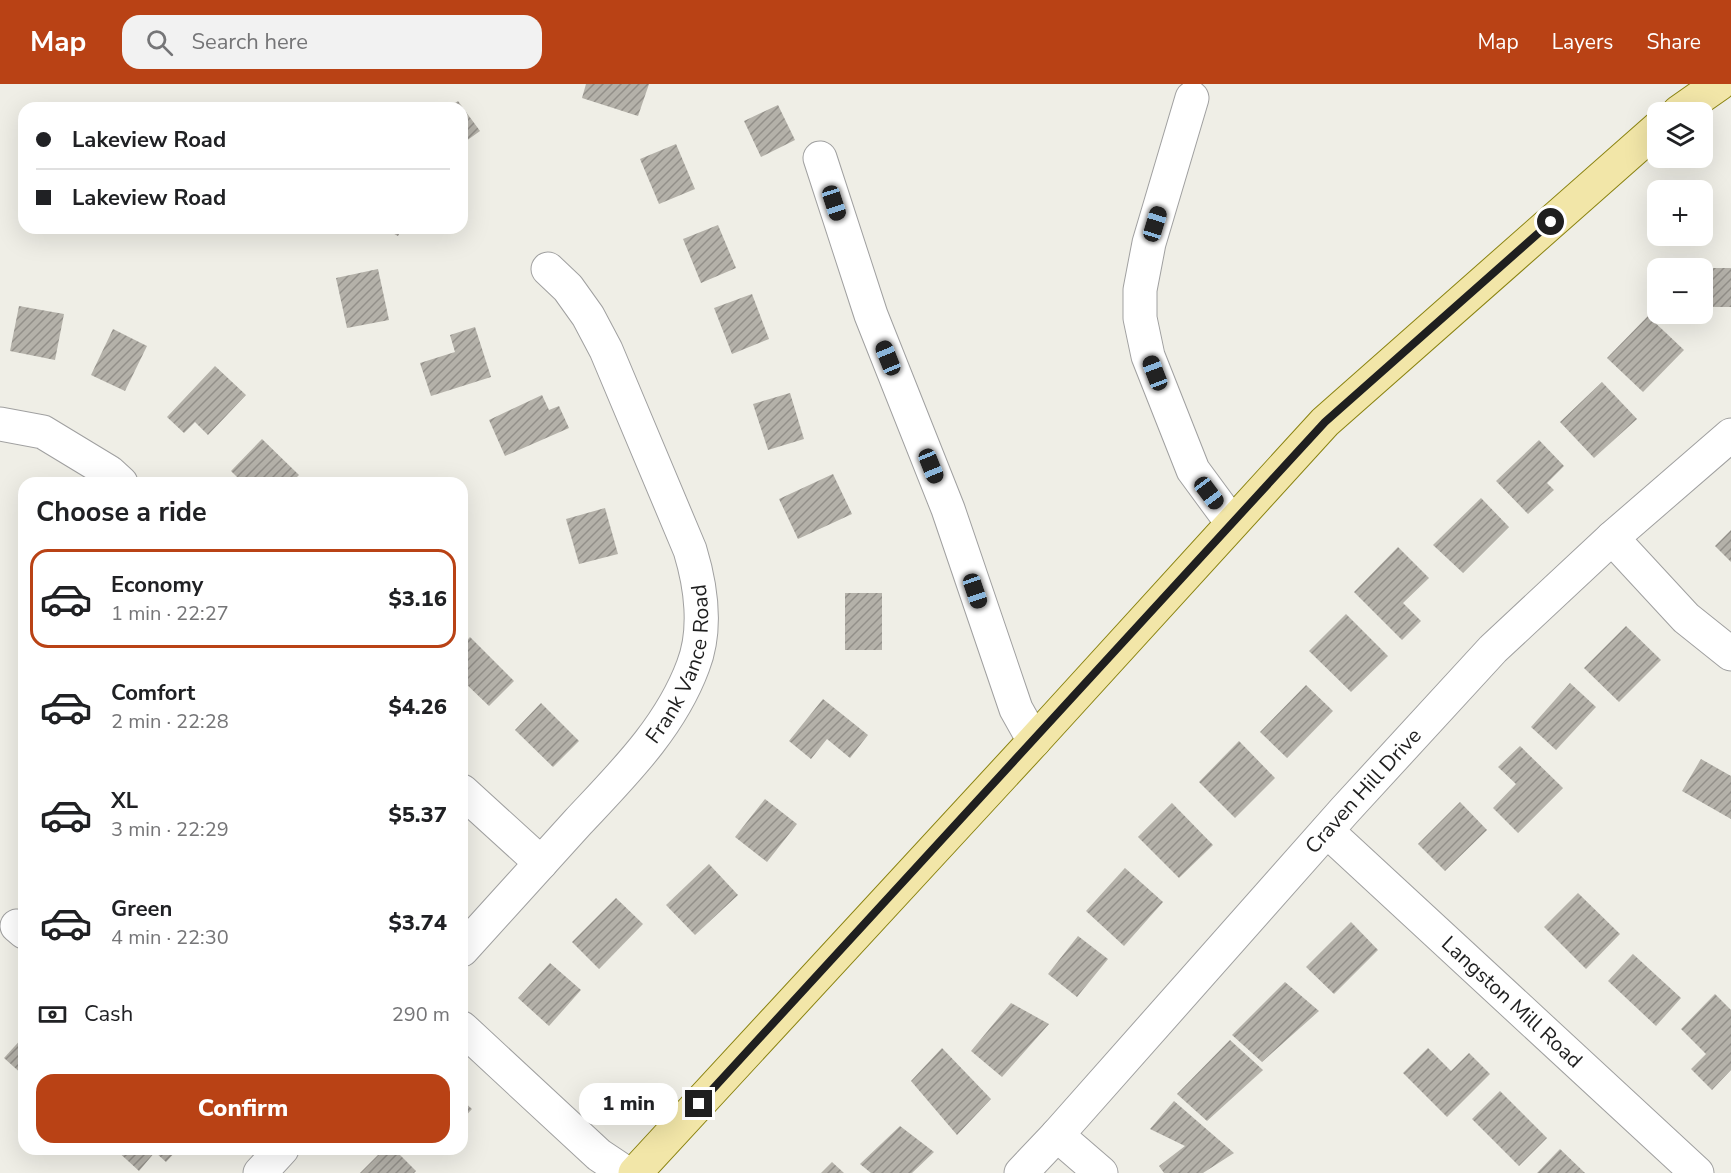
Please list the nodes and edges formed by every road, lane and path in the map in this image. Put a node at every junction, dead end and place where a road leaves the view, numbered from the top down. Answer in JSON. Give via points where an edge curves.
{"nodes":[{"id":1,"x":1719,"y":84,"type":"edge"},
{"id":2,"x":1192,"y":98,"type":"dead end"},
{"id":3,"x":1693,"y":102,"type":"edge"},
{"id":4,"x":1647,"y":138,"type":"edge"},
{"id":5,"x":820,"y":158,"type":"dead end"},
{"id":6,"x":548,"y":269,"type":"dead end"},
{"id":7,"x":0,"y":424,"type":"edge"},
{"id":8,"x":1731,"y":435,"type":"edge"},
{"id":9,"x":114,"y":477,"type":"edge"},
{"id":10,"x":1232,"y":523,"type":"junction"},
{"id":11,"x":1612,"y":538,"type":"junction"},
{"id":12,"x":1731,"y":654,"type":"edge"},
{"id":13,"x":1034,"y":741,"type":"junction"},
{"id":14,"x":468,"y":796,"type":"edge"},
{"id":15,"x":1327,"y":831,"type":"junction"},
{"id":16,"x":541,"y":863,"type":"junction"},
{"id":17,"x":468,"y":943,"type":"edge"},
{"id":18,"x":468,"y":1034,"type":"edge"},
{"id":19,"x":1058,"y":1135,"type":"junction"},
{"id":20,"x":626,"y":1173,"type":"edge"},
{"id":21,"x":635,"y":1173,"type":"edge"},
{"id":22,"x":1021,"y":1173,"type":"edge"},
{"id":23,"x":1101,"y":1173,"type":"edge"},
{"id":24,"x":1697,"y":1173,"type":"edge"}],
"edges":[{"from":1,"to":3,"type":"main road"},
{"from":2,"to":10,"type":"street","via":[[1149,243],[1140,290],[1140,318],[1148,356],[1193,470]]},
{"from":4,"to":10,"type":"main road","via":[[1325,422]]},
{"from":5,"to":13,"type":"street","via":[[871,315],[948,509],[1016,709]]},
{"from":6,"to":16,"type":"street","name":"Frank Vance Road","via":[[568,288],[606,350],[690,550],[698,576],[701,632],[694,665],[676,703],[647,747]]},
{"from":7,"to":9,"type":"street","via":[[44,432]]},
{"from":8,"to":11,"type":"street","name":"Craven Hill Drive"},
{"from":10,"to":13,"type":"main road"},
{"from":11,"to":12,"type":"street","via":[[1686,618]]},
{"from":11,"to":15,"type":"street","name":"Craven Hill Drive","via":[[1493,649]]},
{"from":13,"to":21,"type":"main road"},
{"from":14,"to":16,"type":"street"},
{"from":15,"to":19,"type":"street","name":"Craven Hill Drive"},
{"from":15,"to":24,"type":"street","name":"Langston Mill Road"},
{"from":16,"to":17,"type":"street","name":"Frank Vance Road"},
{"from":18,"to":20,"type":"street","via":[[599,1155]]},
{"from":19,"to":22,"type":"street","name":"Craven Hill Drive"},
{"from":19,"to":23,"type":"street"}]}
